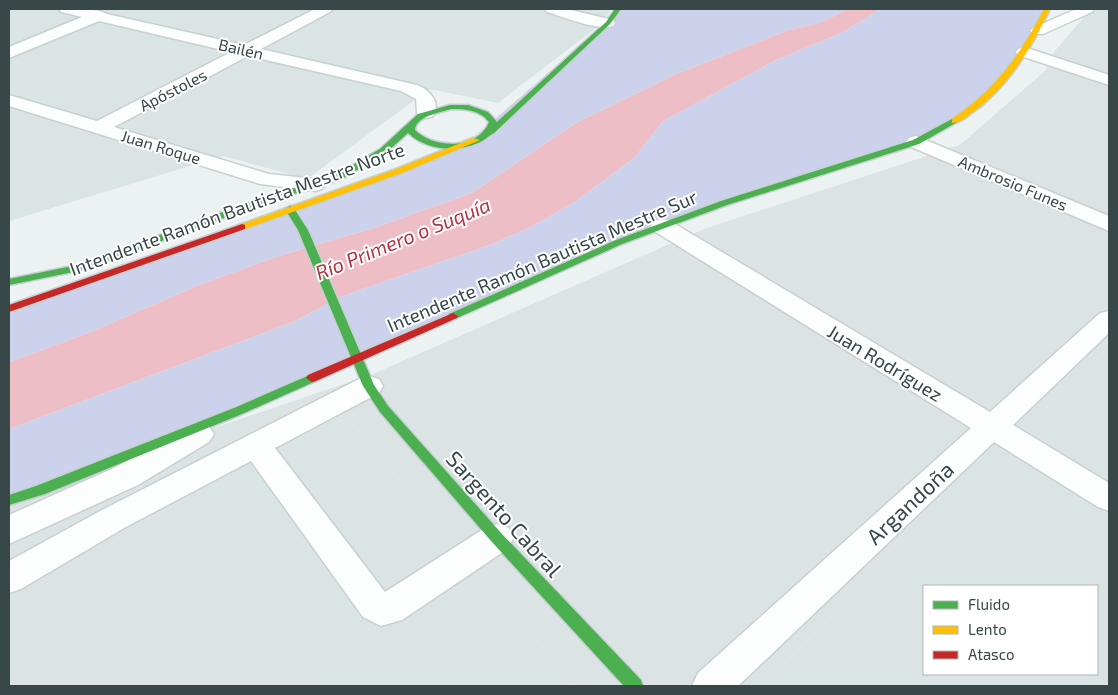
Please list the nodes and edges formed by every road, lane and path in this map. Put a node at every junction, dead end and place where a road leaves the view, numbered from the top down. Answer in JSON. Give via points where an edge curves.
{"nodes":[{"id":1,"x":66,"y":9,"type":"edge"},
{"id":2,"x":115,"y":9,"type":"edge"},
{"id":3,"x":325,"y":9,"type":"edge"},
{"id":4,"x":552,"y":9,"type":"edge"},
{"id":5,"x":618,"y":9,"type":"edge"},
{"id":6,"x":1047,"y":9,"type":"edge"},
{"id":7,"x":1087,"y":9,"type":"edge"},
{"id":8,"x":98,"y":16,"type":"junction"},
{"id":9,"x":608,"y":23,"type":"junction"},
{"id":10,"x":1038,"y":31,"type":"junction"},
{"id":11,"x":248,"y":51,"type":"junction"},
{"id":12,"x":1024,"y":52,"type":"junction"},
{"id":13,"x":9,"y":53,"type":"edge"},
{"id":14,"x":1109,"y":80,"type":"edge"},
{"id":15,"x":9,"y":100,"type":"edge"},
{"id":16,"x":426,"y":113,"type":"junction"},
{"id":17,"x":412,"y":125,"type":"junction"},
{"id":18,"x":100,"y":127,"type":"junction"},
{"id":19,"x":491,"y":131,"type":"junction"},
{"id":20,"x":476,"y":140,"type":"junction"},
{"id":21,"x":916,"y":142,"type":"junction"},
{"id":22,"x":315,"y":185,"type":"junction"},
{"id":23,"x":290,"y":209,"type":"junction"},
{"id":24,"x":1109,"y":224,"type":"edge"},
{"id":25,"x":662,"y":226,"type":"junction"},
{"id":26,"x":186,"y":247,"type":"junction"},
{"id":27,"x":9,"y":282,"type":"edge"},
{"id":28,"x":9,"y":299,"type":"edge"},
{"id":29,"x":9,"y":309,"type":"edge"},
{"id":30,"x":1109,"y":319,"type":"edge"},
{"id":31,"x":357,"y":359,"type":"junction"},
{"id":32,"x":369,"y":386,"type":"junction"},
{"id":33,"x":238,"y":410,"type":"junction"},
{"id":34,"x":992,"y":428,"type":"junction"},
{"id":35,"x":256,"y":445,"type":"junction"},
{"id":36,"x":1109,"y":498,"type":"edge"},
{"id":37,"x":9,"y":500,"type":"edge"},
{"id":38,"x":9,"y":530,"type":"edge"},
{"id":39,"x":497,"y":538,"type":"junction"},
{"id":40,"x":9,"y":578,"type":"edge"},
{"id":41,"x":635,"y":686,"type":"edge"},
{"id":42,"x":711,"y":686,"type":"edge"}],
"edges":[{"from":1,"to":8,"type":"street","name":"Bailén"},
{"from":2,"to":8,"type":"street"},
{"from":3,"to":11,"type":"street","name":"Apóstoles"},
{"from":4,"to":9,"type":"street"},
{"from":5,"to":9,"type":"main road"},
{"from":6,"to":10,"type":"main road","name":"Intendente Ramón Bautista Mestre Sur"},
{"from":7,"to":10,"type":"street"},
{"from":8,"to":11,"type":"street","name":"Bailén"},
{"from":8,"to":13,"type":"street"},
{"from":9,"to":19,"type":"main road"},
{"from":10,"to":12,"type":"main road","name":"Intendente Ramón Bautista Mestre Sur"},
{"from":11,"to":16,"type":"street","name":"Bailén","via":[[415,90],[427,101]]},
{"from":11,"to":18,"type":"street","name":"Apóstoles"},
{"from":12,"to":14,"type":"street"},
{"from":12,"to":21,"type":"main road","name":"Intendente Ramón Bautista Mestre Sur","via":[[999,88],[982,103],[946,128]]},
{"from":15,"to":18,"type":"street","name":"Juan Roque"},
{"from":16,"to":17,"type":"main road"},
{"from":16,"to":19,"type":"main road","via":[[450,107],[475,109],[491,118]]},
{"from":17,"to":20,"type":"main road","via":[[416,137],[426,142],[452,145]]},
{"from":17,"to":22,"type":"main road","via":[[360,167]]},
{"from":18,"to":22,"type":"street","name":"Juan Roque","via":[[267,180]]},
{"from":19,"to":20,"type":"main road"},
{"from":20,"to":23,"type":"main road","name":"Intendente Ramón Bautista Mestre Norte"},
{"from":21,"to":24,"type":"street","name":"Ambrosio Funes"},
{"from":21,"to":25,"type":"main road","name":"Intendente Ramón Bautista Mestre Sur"},
{"from":22,"to":27,"type":"main road","via":[[267,199],[79,268]]},
{"from":23,"to":26,"type":"main road","name":"Intendente Ramón Bautista Mestre Norte"},
{"from":23,"to":31,"type":"main road","name":"Sargento Cabral","via":[[303,230]]},
{"from":25,"to":31,"type":"main road","name":"Intendente Ramón Bautista Mestre Sur","via":[[619,242]]},
{"from":25,"to":34,"type":"street","name":"Juan Rodríguez"},
{"from":26,"to":28,"type":"main road"},
{"from":26,"to":29,"type":"main road","name":"Intendente Ramón Bautista Mestre Norte"},
{"from":30,"to":34,"type":"street","name":"Argandoña"},
{"from":31,"to":32,"type":"main road","name":"Sargento Cabral"},
{"from":31,"to":33,"type":"main road","name":"Intendente Ramón Bautista Mestre Sur"},
{"from":32,"to":35,"type":"street"},
{"from":32,"to":39,"type":"main road","name":"Sargento Cabral","via":[[384,409]]},
{"from":33,"to":37,"type":"main road","name":"Intendente Ramón Bautista Mestre Sur"},
{"from":33,"to":38,"type":"street","via":[[127,476]]},
{"from":34,"to":36,"type":"street","name":"Juan Rodríguez"},
{"from":34,"to":42,"type":"street","name":"Argandoña"},
{"from":35,"to":39,"type":"street","via":[[375,606],[382,610],[389,609]]},
{"from":35,"to":40,"type":"street","via":[[113,519]]},
{"from":39,"to":41,"type":"main road","name":"Sargento Cabral"}]}
